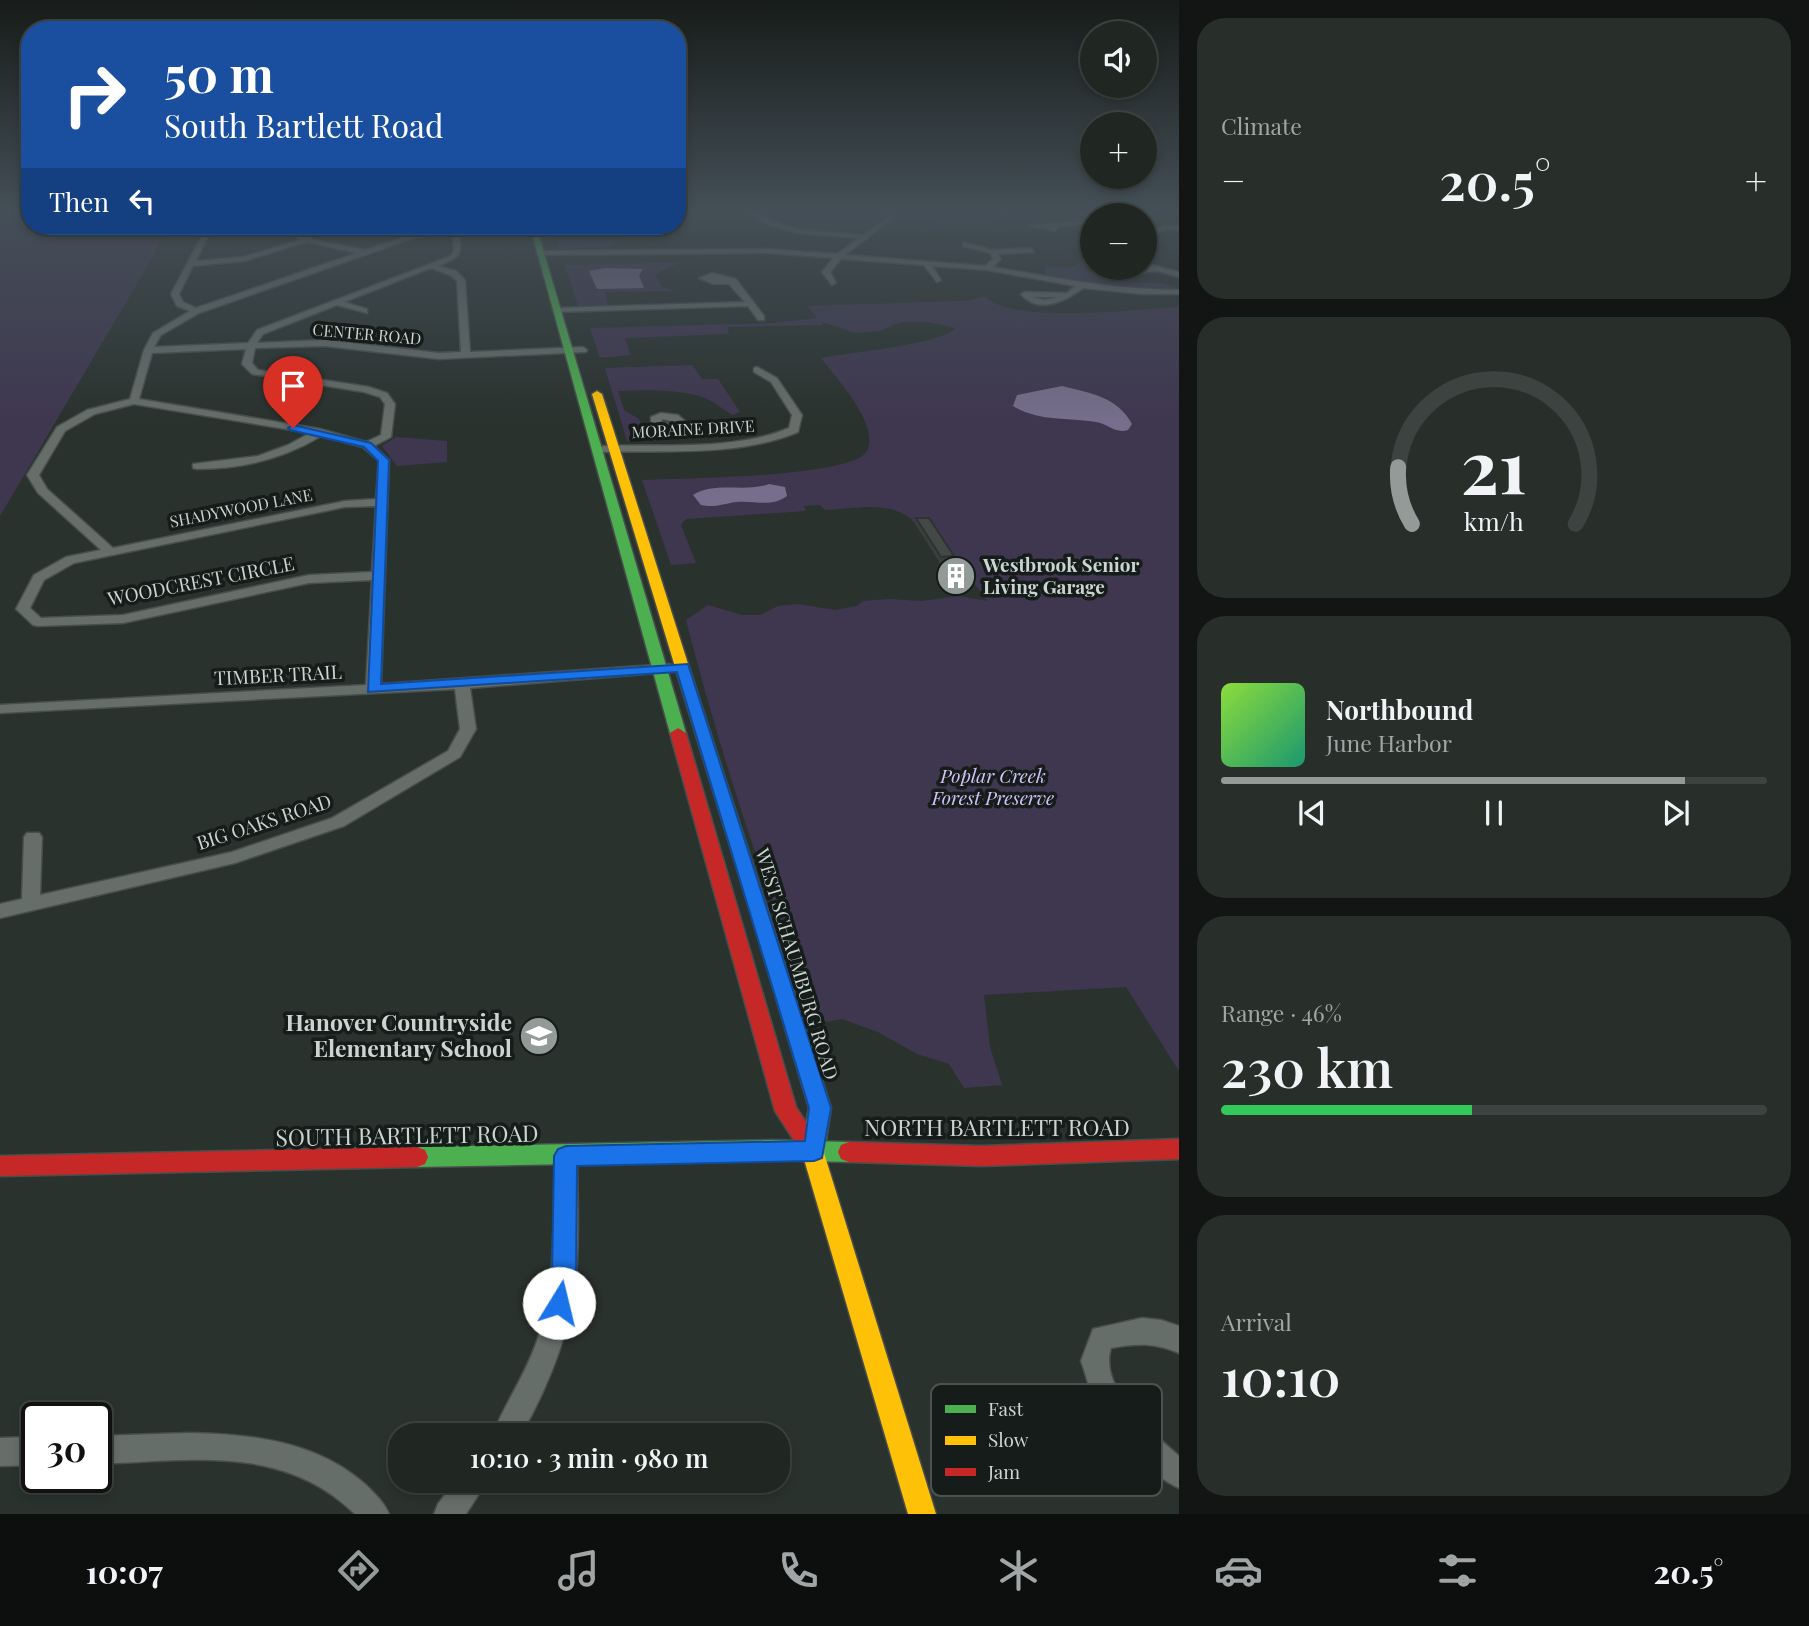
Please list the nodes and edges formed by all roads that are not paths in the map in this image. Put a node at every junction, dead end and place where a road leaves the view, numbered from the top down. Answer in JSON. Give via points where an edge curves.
{"nodes":[{"id":1,"x":183,"y":280,"type":"edge"},
{"id":2,"x":288,"y":280,"type":"edge"},
{"id":3,"x":395,"y":280,"type":"edge"},
{"id":4,"x":461,"y":280,"type":"edge"},
{"id":5,"x":555,"y":280,"type":"edge"},
{"id":6,"x":830,"y":280,"type":"edge"},
{"id":7,"x":1052,"y":280,"type":"edge"},
{"id":8,"x":733,"y":281,"type":"dead end"},
{"id":9,"x":832,"y":283,"type":"dead end"},
{"id":10,"x":1081,"y":285,"type":"junction"},
{"id":11,"x":1179,"y":292,"type":"edge"},
{"id":12,"x":1069,"y":295,"type":"dead end"},
{"id":13,"x":335,"y":302,"type":"junction"},
{"id":14,"x":749,"y":304,"type":"junction"},
{"id":15,"x":564,"y":310,"type":"junction"},
{"id":16,"x":196,"y":311,"type":"junction"},
{"id":17,"x":364,"y":311,"type":"dead end"},
{"id":18,"x":761,"y":318,"type":"dead end"},
{"id":19,"x":251,"y":346,"type":"junction"},
{"id":20,"x":576,"y":350,"type":"junction"},
{"id":21,"x":148,"y":351,"type":"junction"},
{"id":22,"x":466,"y":355,"type":"junction"},
{"id":23,"x":757,"y":370,"type":"dead end"},
{"id":24,"x":134,"y":401,"type":"junction"},
{"id":25,"x":670,"y":427,"type":"dead end"},
{"id":26,"x":320,"y":432,"type":"junction"},
{"id":27,"x":790,"y":433,"type":"junction"},
{"id":28,"x":803,"y":436,"type":"dead end"},
{"id":29,"x":368,"y":445,"type":"junction"},
{"id":30,"x":676,"y":446,"type":"junction"},
{"id":31,"x":614,"y":449,"type":"junction"},
{"id":32,"x":597,"y":450,"type":"junction"},
{"id":33,"x":197,"y":466,"type":"dead end"},
{"id":34,"x":381,"y":502,"type":"junction"},
{"id":35,"x":108,"y":550,"type":"junction"},
{"id":36,"x":377,"y":576,"type":"junction"},
{"id":37,"x":682,"y":667,"type":"junction"},
{"id":38,"x":660,"y":669,"type":"junction"},
{"id":39,"x":462,"y":684,"type":"junction"},
{"id":40,"x":373,"y":689,"type":"junction"},
{"id":41,"x":0,"y":709,"type":"edge"},
{"id":42,"x":33,"y":837,"type":"dead end"},
{"id":43,"x":31,"y":902,"type":"junction"},
{"id":44,"x":0,"y":911,"type":"edge"},
{"id":45,"x":1179,"y":1149,"type":"edge"},
{"id":46,"x":814,"y":1151,"type":"junction"},
{"id":47,"x":566,"y":1156,"type":"junction"},
{"id":48,"x":0,"y":1166,"type":"edge"},
{"id":49,"x":1179,"y":1340,"type":"edge"},
{"id":50,"x":1102,"y":1384,"type":"edge"},
{"id":51,"x":512,"y":1423,"type":"edge"},
{"id":52,"x":112,"y":1450,"type":"edge"},
{"id":53,"x":21,"y":1451,"type":"edge"},
{"id":54,"x":0,"y":1452,"type":"edge"},
{"id":55,"x":464,"y":1493,"type":"edge"},
{"id":56,"x":375,"y":1514,"type":"edge"},
{"id":57,"x":448,"y":1514,"type":"edge"},
{"id":58,"x":922,"y":1514,"type":"edge"}],
"edges":[{"from":1,"to":16,"type":"street","via":[[175,294],[180,304]]},
{"from":2,"to":16,"type":"street"},
{"from":3,"to":13,"type":"street"},
{"from":4,"to":22,"type":"street"},
{"from":5,"to":15,"type":"main road","name":"WEST SCHAUMBURG ROAD"},
{"from":6,"to":9,"type":"street"},
{"from":7,"to":10,"type":"street"},
{"from":8,"to":14,"type":"street"},
{"from":10,"to":11,"type":"street"},
{"from":10,"to":12,"type":"street"},
{"from":13,"to":17,"type":"street"},
{"from":13,"to":19,"type":"street","via":[[260,332]]},
{"from":14,"to":15,"type":"street"},
{"from":14,"to":18,"type":"street"},
{"from":15,"to":20,"type":"main road","name":"WEST SCHAUMBURG ROAD"},
{"from":16,"to":21,"type":"street","via":[[157,333]]},
{"from":19,"to":21,"type":"street","name":"CENTER ROAD"},
{"from":19,"to":22,"type":"street","name":"CENTER ROAD","via":[[326,343]]},
{"from":19,"to":29,"type":"street","via":[[247,364],[255,372],[384,395],[390,404],[386,438]]},
{"from":20,"to":22,"type":"street","name":"CENTER ROAD"},
{"from":20,"to":31,"type":"main road","name":"WEST SCHAUMBURG ROAD"},
{"from":20,"to":32,"type":"main road","name":"WEST SCHAUMBURG ROAD"},
{"from":21,"to":24,"type":"street"},
{"from":23,"to":27,"type":"street","via":[[774,380],[797,415]]},
{"from":24,"to":26,"type":"street"},
{"from":24,"to":35,"type":"street","via":[[91,412],[61,429],[33,475],[42,491]]},
{"from":25,"to":30,"type":"street"},
{"from":26,"to":29,"type":"street"},
{"from":26,"to":33,"type":"street","via":[[297,448],[272,456]]},
{"from":27,"to":28,"type":"street","name":"MORAINE DRIVE"},
{"from":27,"to":30,"type":"street","name":"MORAINE DRIVE","via":[[765,441]]},
{"from":29,"to":34,"type":"street","via":[[384,460]]},
{"from":30,"to":31,"type":"street","name":"MORAINE DRIVE"},
{"from":31,"to":32,"type":"street","name":"MORAINE DRIVE"},
{"from":31,"to":37,"type":"main road","name":"WEST SCHAUMBURG ROAD"},
{"from":32,"to":38,"type":"main road","name":"WEST SCHAUMBURG ROAD"},
{"from":34,"to":35,"type":"street","name":"SHADYWOOD LANE","via":[[345,504]]},
{"from":34,"to":36,"type":"street"},
{"from":35,"to":36,"type":"street","name":"WOODCREST CIRCLE","via":[[70,560],[39,578],[23,609],[38,622],[123,619],[309,579]]},
{"from":36,"to":40,"type":"street"},
{"from":37,"to":38,"type":"street","name":"TIMBER TRAIL"},
{"from":37,"to":46,"type":"main road","name":"WEST SCHAUMBURG ROAD","via":[[820,1108]]},
{"from":38,"to":39,"type":"street","name":"TIMBER TRAIL"},
{"from":38,"to":46,"type":"main road","name":"WEST SCHAUMBURG ROAD","via":[[786,1111]]},
{"from":39,"to":40,"type":"street","name":"TIMBER TRAIL"},
{"from":39,"to":43,"type":"street","name":"BIG OAKS ROAD","via":[[468,729],[453,754],[338,822],[235,857]]},
{"from":40,"to":41,"type":"street","name":"TIMBER TRAIL"},
{"from":42,"to":43,"type":"street"},
{"from":43,"to":44,"type":"street","name":"BIG OAKS ROAD"},
{"from":45,"to":46,"type":"main road","name":"NORTH BARTLETT ROAD","via":[[982,1156]]},
{"from":46,"to":47,"type":"main road","name":"SOUTH BARTLETT ROAD"},
{"from":46,"to":58,"type":"main road"},
{"from":47,"to":48,"type":"main road","name":"SOUTH BARTLETT ROAD"},
{"from":47,"to":51,"type":"street","via":[[564,1275],[554,1330],[539,1373]]},
{"from":49,"to":50,"type":"street","via":[[1168,1332],[1128,1332],[1102,1338],[1094,1361]]},
{"from":52,"to":56,"type":"street","via":[[223,1448],[281,1457],[337,1479]]},
{"from":53,"to":54,"type":"street"},
{"from":55,"to":57,"type":"street"}]}
